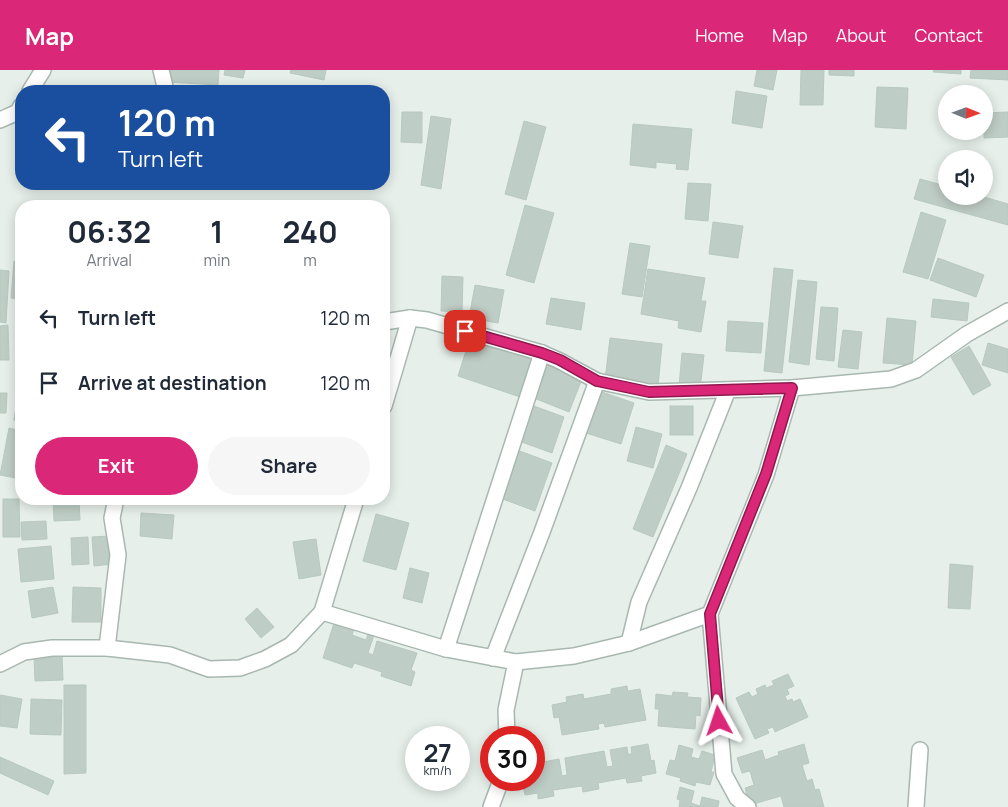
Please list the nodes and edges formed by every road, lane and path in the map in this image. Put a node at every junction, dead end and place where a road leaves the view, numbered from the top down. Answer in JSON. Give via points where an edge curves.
{"nodes":[{"id":1,"x":43,"y":70,"type":"edge"},
{"id":2,"x":161,"y":70,"type":"edge"},
{"id":3,"x":34,"y":85,"type":"edge"},
{"id":4,"x":165,"y":85,"type":"edge"},
{"id":5,"x":15,"y":113,"type":"edge"},
{"id":6,"x":0,"y":120,"type":"edge"},
{"id":7,"x":1008,"y":311,"type":"edge"},
{"id":8,"x":410,"y":318,"type":"junction"},
{"id":9,"x":390,"y":321,"type":"edge"},
{"id":10,"x":542,"y":353,"type":"junction"},
{"id":11,"x":597,"y":381,"type":"junction"},
{"id":12,"x":390,"y":386,"type":"edge"},
{"id":13,"x":792,"y":388,"type":"junction"},
{"id":14,"x":728,"y":390,"type":"junction"},
{"id":15,"x":115,"y":505,"type":"edge"},
{"id":16,"x":354,"y":505,"type":"edge"},
{"id":17,"x":322,"y":612,"type":"junction"},
{"id":18,"x":710,"y":614,"type":"junction"},
{"id":19,"x":629,"y":643,"type":"junction"},
{"id":20,"x":106,"y":648,"type":"junction"},
{"id":21,"x":446,"y":649,"type":"junction"},
{"id":22,"x":493,"y":658,"type":"junction"},
{"id":23,"x":516,"y":662,"type":"junction"},
{"id":24,"x":0,"y":664,"type":"edge"},
{"id":25,"x":507,"y":726,"type":"edge"},
{"id":26,"x":920,"y":750,"type":"dead end"},
{"id":27,"x":497,"y":791,"type":"edge"},
{"id":28,"x":491,"y":807,"type":"edge"},
{"id":29,"x":748,"y":807,"type":"edge"},
{"id":30,"x":916,"y":807,"type":"edge"}],
"edges":[{"from":1,"to":3,"type":"street"},
{"from":2,"to":4,"type":"street"},
{"from":5,"to":6,"type":"street"},
{"from":7,"to":13,"type":"street","via":[[967,334],[916,370],[892,379]]},
{"from":8,"to":9,"type":"street"},
{"from":8,"to":10,"type":"street"},
{"from":8,"to":12,"type":"street"},
{"from":10,"to":11,"type":"street"},
{"from":10,"to":21,"type":"street"},
{"from":11,"to":14,"type":"street","via":[[649,392]]},
{"from":11,"to":22,"type":"street"},
{"from":13,"to":14,"type":"street"},
{"from":13,"to":18,"type":"street","via":[[766,474]]},
{"from":14,"to":19,"type":"street","via":[[639,602]]},
{"from":15,"to":20,"type":"street","via":[[112,518],[118,555]]},
{"from":16,"to":17,"type":"street"},
{"from":17,"to":20,"type":"street","via":[[291,645],[240,668],[209,668],[170,655]]},
{"from":17,"to":21,"type":"street"},
{"from":18,"to":19,"type":"street"},
{"from":18,"to":29,"type":"street","via":[[724,774],[737,798]]},
{"from":19,"to":23,"type":"street","via":[[574,656]]},
{"from":20,"to":24,"type":"street","via":[[52,648],[24,652]]},
{"from":21,"to":22,"type":"street"},
{"from":22,"to":23,"type":"street"},
{"from":23,"to":25,"type":"street","via":[[506,710]]},
{"from":26,"to":30,"type":"street"},
{"from":27,"to":28,"type":"street"}]}
